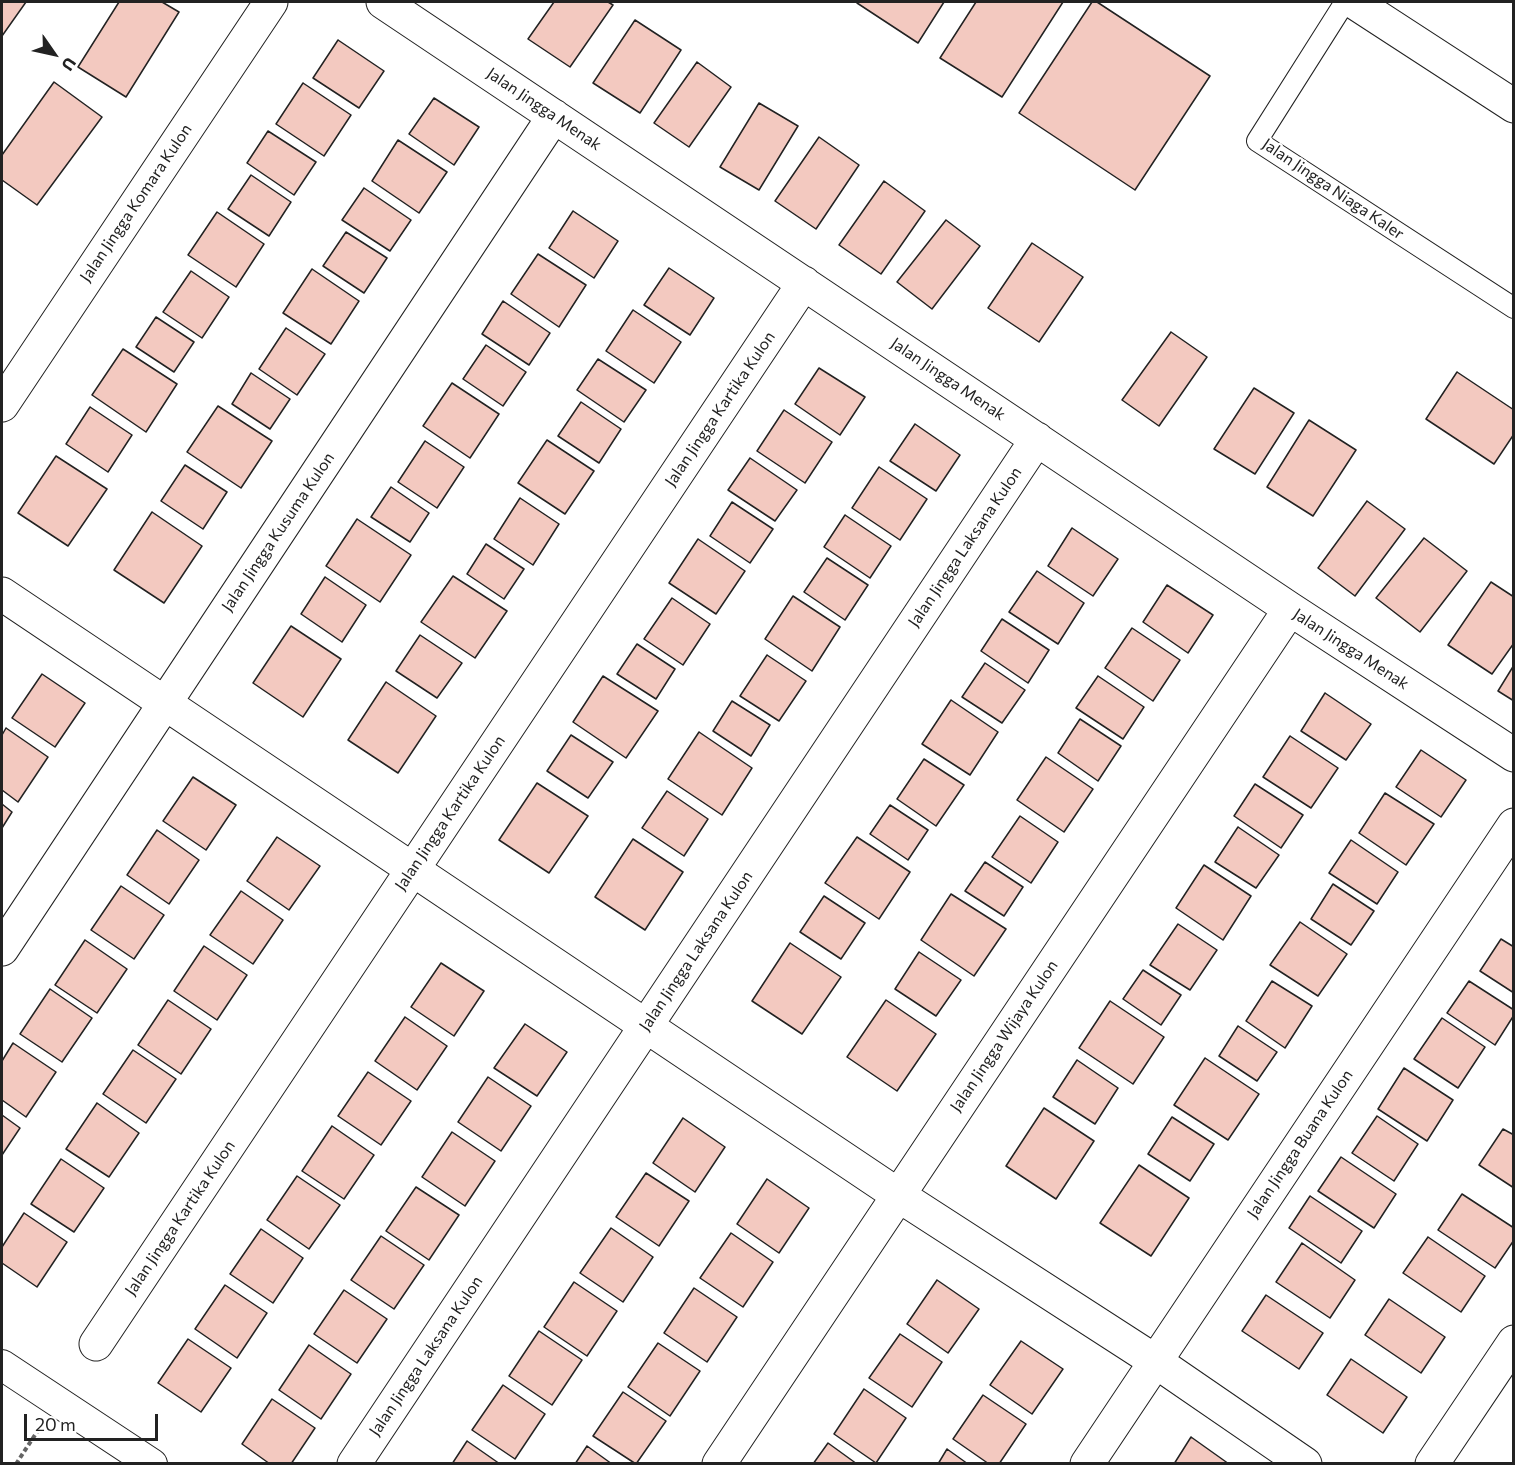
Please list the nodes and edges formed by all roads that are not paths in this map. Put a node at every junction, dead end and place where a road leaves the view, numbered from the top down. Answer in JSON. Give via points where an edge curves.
{"nodes":[{"id":1,"x":271,"y":2,"type":"edge"},
{"id":2,"x":383,"y":2,"type":"edge"},
{"id":3,"x":1345,"y":2,"type":"edge"},
{"id":4,"x":1354,"y":2,"type":"edge"},
{"id":5,"x":1514,"y":106,"type":"edge"},
{"id":6,"x":554,"y":116,"type":"junction"},
{"id":7,"x":804,"y":283,"type":"junction"},
{"id":8,"x":1514,"y":308,"type":"edge"},
{"id":9,"x":2,"y":405,"type":"edge"},
{"id":10,"x":1037,"y":439,"type":"junction"},
{"id":11,"x":2,"y":594,"type":"edge"},
{"id":12,"x":1290,"y":609,"type":"junction"},
{"id":13,"x":165,"y":703,"type":"junction"},
{"id":14,"x":1514,"y":755,"type":"edge"},
{"id":15,"x":1514,"y":825,"type":"edge"},
{"id":16,"x":413,"y":868,"type":"junction"},
{"id":17,"x":2,"y":949,"type":"edge"},
{"id":18,"x":646,"y":1025,"type":"junction"},
{"id":19,"x":898,"y":1195,"type":"junction"},
{"id":20,"x":1514,"y":1342,"type":"edge"},
{"id":21,"x":96,"y":1344,"type":"dead end"},
{"id":22,"x":1155,"y":1361,"type":"junction"},
{"id":23,"x":2,"y":1365,"type":"edge"},
{"id":24,"x":152,"y":1464,"type":"edge"},
{"id":25,"x":354,"y":1464,"type":"edge"},
{"id":26,"x":718,"y":1464,"type":"edge"},
{"id":27,"x":1087,"y":1464,"type":"edge"},
{"id":28,"x":1305,"y":1464,"type":"edge"},
{"id":29,"x":1432,"y":1464,"type":"edge"}],
"edges":[{"from":1,"to":9,"type":"street","name":"Jalan Jingga Komara Kulon"},
{"from":2,"to":6,"type":"street","name":"Jalan Jingga Menak"},
{"from":3,"to":8,"type":"lane","name":"Jalan Jingga Niaga Kaler","via":[[1257,141]]},
{"from":4,"to":5,"type":"street"},
{"from":6,"to":7,"type":"street","name":"Jalan Jingga Menak"},
{"from":6,"to":13,"type":"street","name":"Jalan Jingga Kusuma Kulon"},
{"from":7,"to":10,"type":"street","name":"Jalan Jingga Menak"},
{"from":7,"to":16,"type":"street","name":"Jalan Jingga Kartika Kulon"},
{"from":10,"to":12,"type":"street","name":"Jalan Jingga Menak"},
{"from":10,"to":18,"type":"street","name":"Jalan Jingga Laksana Kulon"},
{"from":11,"to":13,"type":"street"},
{"from":12,"to":14,"type":"street","name":"Jalan Jingga Menak"},
{"from":12,"to":19,"type":"street","name":"Jalan Jingga Wijaya Kulon"},
{"from":13,"to":16,"type":"street"},
{"from":13,"to":17,"type":"street","name":"Jalan Jingga Kusuma Kulon"},
{"from":15,"to":22,"type":"street","name":"Jalan Jingga Buana Kulon"},
{"from":16,"to":18,"type":"street"},
{"from":16,"to":21,"type":"street","name":"Jalan Jingga Kartika Kulon"},
{"from":18,"to":19,"type":"street"},
{"from":18,"to":25,"type":"street","name":"Jalan Jingga Laksana Kulon"},
{"from":19,"to":22,"type":"street"},
{"from":19,"to":26,"type":"street","name":"Jalan Jingga Wijaya Kulon"},
{"from":20,"to":29,"type":"street"},
{"from":22,"to":27,"type":"street","name":"Jalan Jingga Buana Kulon"},
{"from":22,"to":28,"type":"street"},
{"from":23,"to":24,"type":"street"}]}
